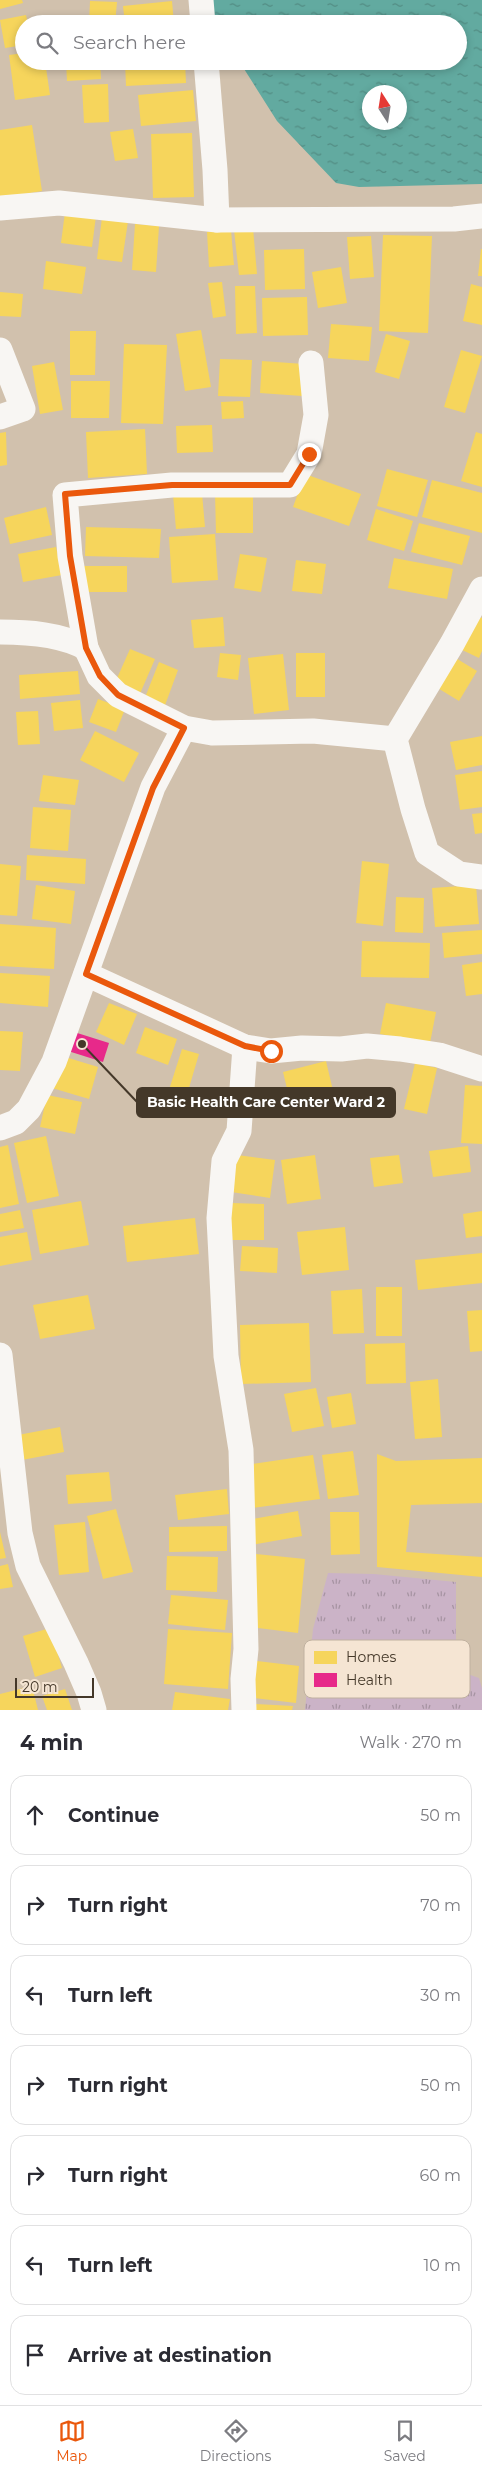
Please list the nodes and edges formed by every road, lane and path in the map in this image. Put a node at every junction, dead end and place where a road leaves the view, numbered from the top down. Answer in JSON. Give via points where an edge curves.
{"nodes":[{"id":1,"x":201,"y":0,"type":"edge"},
{"id":2,"x":202,"y":15,"type":"edge"},
{"id":3,"x":207,"y":70,"type":"edge"},
{"id":4,"x":0,"y":208,"type":"edge"},
{"id":5,"x":482,"y":216,"type":"edge"},
{"id":6,"x":217,"y":220,"type":"junction"},
{"id":7,"x":0,"y":350,"type":"edge"},
{"id":8,"x":312,"y":363,"type":"dead end"},
{"id":9,"x":0,"y":417,"type":"edge"},
{"id":10,"x":482,"y":589,"type":"edge"},
{"id":11,"x":0,"y":632,"type":"edge"},
{"id":12,"x":86,"y":648,"type":"junction"},
{"id":13,"x":184,"y":728,"type":"junction"},
{"id":14,"x":395,"y":739,"type":"junction"},
{"id":15,"x":482,"y":877,"type":"edge"},
{"id":16,"x":86,"y":974,"type":"junction"},
{"id":17,"x":245,"y":1046,"type":"junction"},
{"id":18,"x":482,"y":1069,"type":"edge"},
{"id":19,"x":0,"y":1128,"type":"edge"},
{"id":20,"x":0,"y":1355,"type":"edge"},
{"id":21,"x":94,"y":1710,"type":"edge"},
{"id":22,"x":244,"y":1710,"type":"edge"}],
"edges":[{"from":1,"to":2,"type":"street"},
{"from":3,"to":6,"type":"street"},
{"from":4,"to":6,"type":"street","via":[[59,203]]},
{"from":5,"to":6,"type":"street","via":[[454,219]]},
{"from":7,"to":9,"type":"street","via":[[24,409]]},
{"from":8,"to":12,"type":"street","via":[[316,415],[309,454],[290,485],[172,485],[65,494],[70,556]]},
{"from":10,"to":14,"type":"street"},
{"from":11,"to":12,"type":"street","via":[[26,632],[75,642]]},
{"from":12,"to":13,"type":"street","via":[[100,676],[118,695]]},
{"from":13,"to":14,"type":"street","via":[[212,733],[313,731]]},
{"from":13,"to":16,"type":"street","via":[[153,788]]},
{"from":14,"to":15,"type":"street","via":[[427,853],[459,874]]},
{"from":16,"to":17,"type":"street"},
{"from":16,"to":19,"type":"street","via":[[54,1062],[29,1108],[16,1122]]},
{"from":17,"to":18,"type":"street","via":[[271,1051],[302,1048],[341,1050],[367,1046],[400,1049],[439,1055]]},
{"from":17,"to":22,"type":"street","via":[[239,1131],[224,1161],[218,1218],[226,1356],[241,1450],[246,1649]]},
{"from":20,"to":21,"type":"street","via":[[20,1533],[28,1566],[76,1663]]}]}
